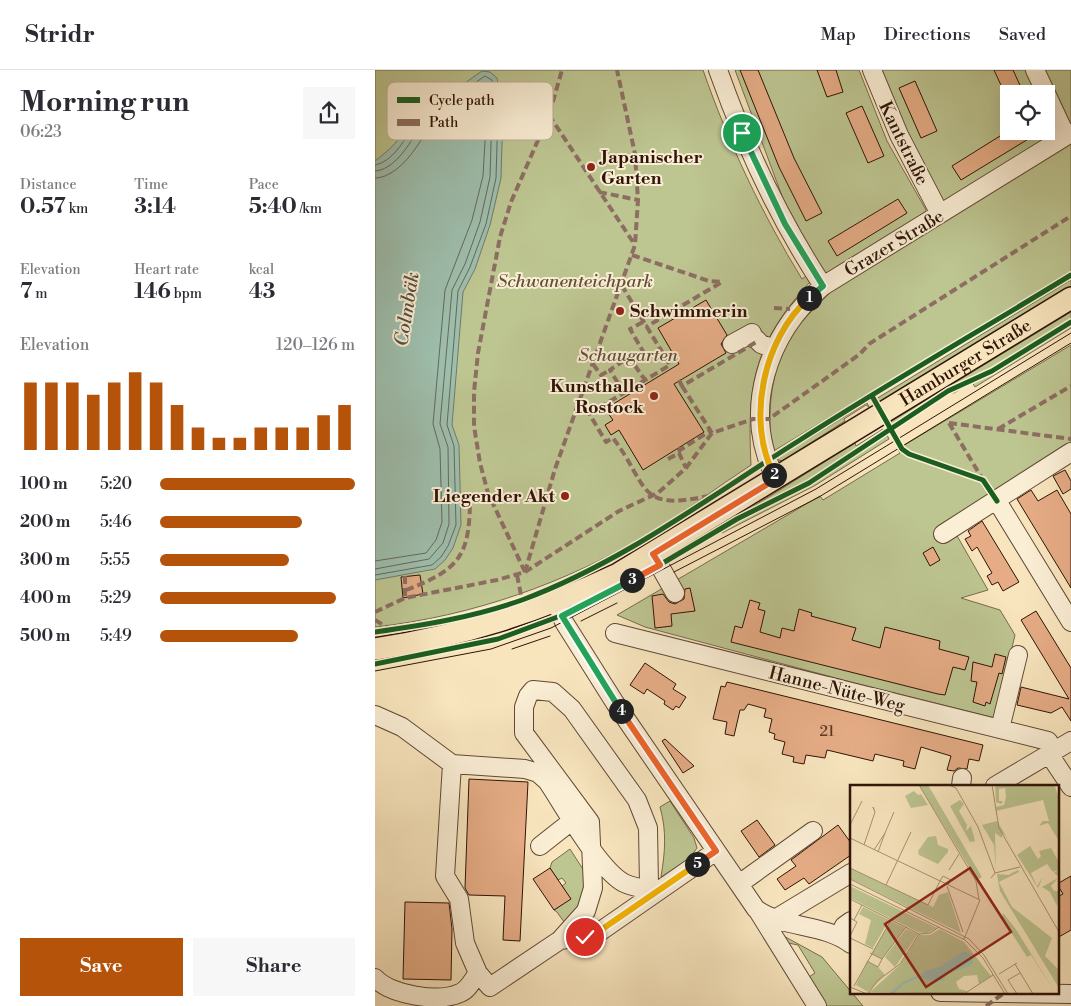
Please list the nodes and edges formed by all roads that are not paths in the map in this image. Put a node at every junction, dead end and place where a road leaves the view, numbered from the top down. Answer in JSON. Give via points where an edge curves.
{"nodes":[{"id":1,"x":718,"y":70,"type":"edge"},
{"id":2,"x":871,"y":70,"type":"edge"},
{"id":3,"x":1035,"y":70,"type":"edge"},
{"id":4,"x":1068,"y":134,"type":"edge"},
{"id":5,"x":940,"y":214,"type":"junction"},
{"id":6,"x":823,"y":286,"type":"junction"},
{"id":7,"x":1071,"y":298,"type":"edge"},
{"id":8,"x":732,"y":344,"type":"dead end"},
{"id":9,"x":774,"y":349,"type":"junction"},
{"id":10,"x":1071,"y":452,"type":"edge"},
{"id":11,"x":776,"y":479,"type":"junction"},
{"id":12,"x":997,"y":501,"type":"junction"},
{"id":13,"x":943,"y":534,"type":"dead end"},
{"id":14,"x":653,"y":554,"type":"junction"},
{"id":15,"x":675,"y":593,"type":"dead end"},
{"id":16,"x":556,"y":602,"type":"junction"},
{"id":17,"x":1071,"y":622,"type":"edge"},
{"id":18,"x":615,"y":633,"type":"dead end"},
{"id":19,"x":375,"y":649,"type":"edge"},
{"id":20,"x":1018,"y":655,"type":"dead end"},
{"id":21,"x":375,"y":715,"type":"edge"},
{"id":22,"x":999,"y":729,"type":"junction"},
{"id":23,"x":1071,"y":741,"type":"edge"},
{"id":24,"x":1052,"y":753,"type":"junction"},
{"id":25,"x":452,"y":764,"type":"junction"},
{"id":26,"x":997,"y":785,"type":"edge"},
{"id":27,"x":1071,"y":788,"type":"edge"},
{"id":28,"x":573,"y":820,"type":"junction"},
{"id":29,"x":813,"y":831,"type":"dead end"},
{"id":30,"x":540,"y":846,"type":"dead end"},
{"id":31,"x":592,"y":849,"type":"junction"},
{"id":32,"x":716,"y":851,"type":"junction"},
{"id":33,"x":850,"y":874,"type":"edge"},
{"id":34,"x":739,"y":884,"type":"junction"},
{"id":35,"x":658,"y":890,"type":"junction"},
{"id":36,"x":756,"y":909,"type":"junction"},
{"id":37,"x":775,"y":919,"type":"junction"},
{"id":38,"x":850,"y":922,"type":"edge"},
{"id":39,"x":560,"y":940,"type":"junction"},
{"id":40,"x":845,"y":940,"type":"edge"},
{"id":41,"x":477,"y":974,"type":"junction"},
{"id":42,"x":375,"y":978,"type":"edge"},
{"id":43,"x":490,"y":987,"type":"junction"},
{"id":44,"x":458,"y":1006,"type":"edge"},
{"id":45,"x":817,"y":1006,"type":"edge"}],
"edges":[{"from":1,"to":6,"type":"street","via":[[742,133],[785,224]]},
{"from":2,"to":5,"type":"street","name":"Kantstraße","via":[[910,158]]},
{"from":3,"to":4,"type":"street"},
{"from":4,"to":5,"type":"street","name":"Grazer Straße"},
{"from":5,"to":6,"type":"street","name":"Grazer Straße"},
{"from":6,"to":9,"type":"street","name":"Grazer Straße","via":[[803,304]]},
{"from":7,"to":11,"type":"main road","name":"Hamburger Straße"},
{"from":8,"to":9,"type":"street","via":[[754,335],[761,344]]},
{"from":9,"to":11,"type":"street","name":"Grazer Straße","via":[[766,375],[760,419],[763,452]]},
{"from":10,"to":12,"type":"street"},
{"from":11,"to":14,"type":"main road","name":"Hamburger Straße"},
{"from":12,"to":13,"type":"street"},
{"from":12,"to":17,"type":"street"},
{"from":14,"to":15,"type":"street"},
{"from":14,"to":16,"type":"main road","name":"Hamburger Straße"},
{"from":16,"to":19,"type":"main road","name":"Hamburger Straße","via":[[479,629]]},
{"from":16,"to":32,"type":"street","via":[[582,652]]},
{"from":18,"to":22,"type":"street","name":"Hanne-Nüte-Weg"},
{"from":20,"to":22,"type":"street"},
{"from":21,"to":25,"type":"street","via":[[402,727]]},
{"from":22,"to":24,"type":"street","name":"Hanne-Nüte-Weg","via":[[1048,741]]},
{"from":23,"to":24,"type":"street"},
{"from":24,"to":26,"type":"street"},
{"from":24,"to":27,"type":"street"},
{"from":25,"to":28,"type":"street","via":[[525,769],[538,773]]},
{"from":25,"to":41,"type":"street","via":[[445,876],[459,899],[465,942]]},
{"from":28,"to":30,"type":"street"},
{"from":28,"to":31,"type":"street"},
{"from":29,"to":34,"type":"street"},
{"from":31,"to":35,"type":"street","via":[[624,883]]},
{"from":31,"to":35,"type":"street","via":[[590,822],[524,733],[524,707],[533,690],[553,692],[572,709],[637,800],[649,828],[649,886]]},
{"from":31,"to":39,"type":"street","via":[[591,898],[576,924]]},
{"from":32,"to":34,"type":"street"},
{"from":32,"to":35,"type":"street"},
{"from":33,"to":37,"type":"street"},
{"from":34,"to":36,"type":"street"},
{"from":35,"to":39,"type":"street","via":[[595,934]]},
{"from":36,"to":37,"type":"street"},
{"from":36,"to":45,"type":"street"},
{"from":37,"to":40,"type":"street"},
{"from":38,"to":40,"type":"street","via":[[843,926]]},
{"from":39,"to":43,"type":"street"},
{"from":41,"to":42,"type":"street","via":[[467,988],[448,997],[405,993],[388,988]]},
{"from":41,"to":43,"type":"street"},
{"from":43,"to":44,"type":"street"}]}
